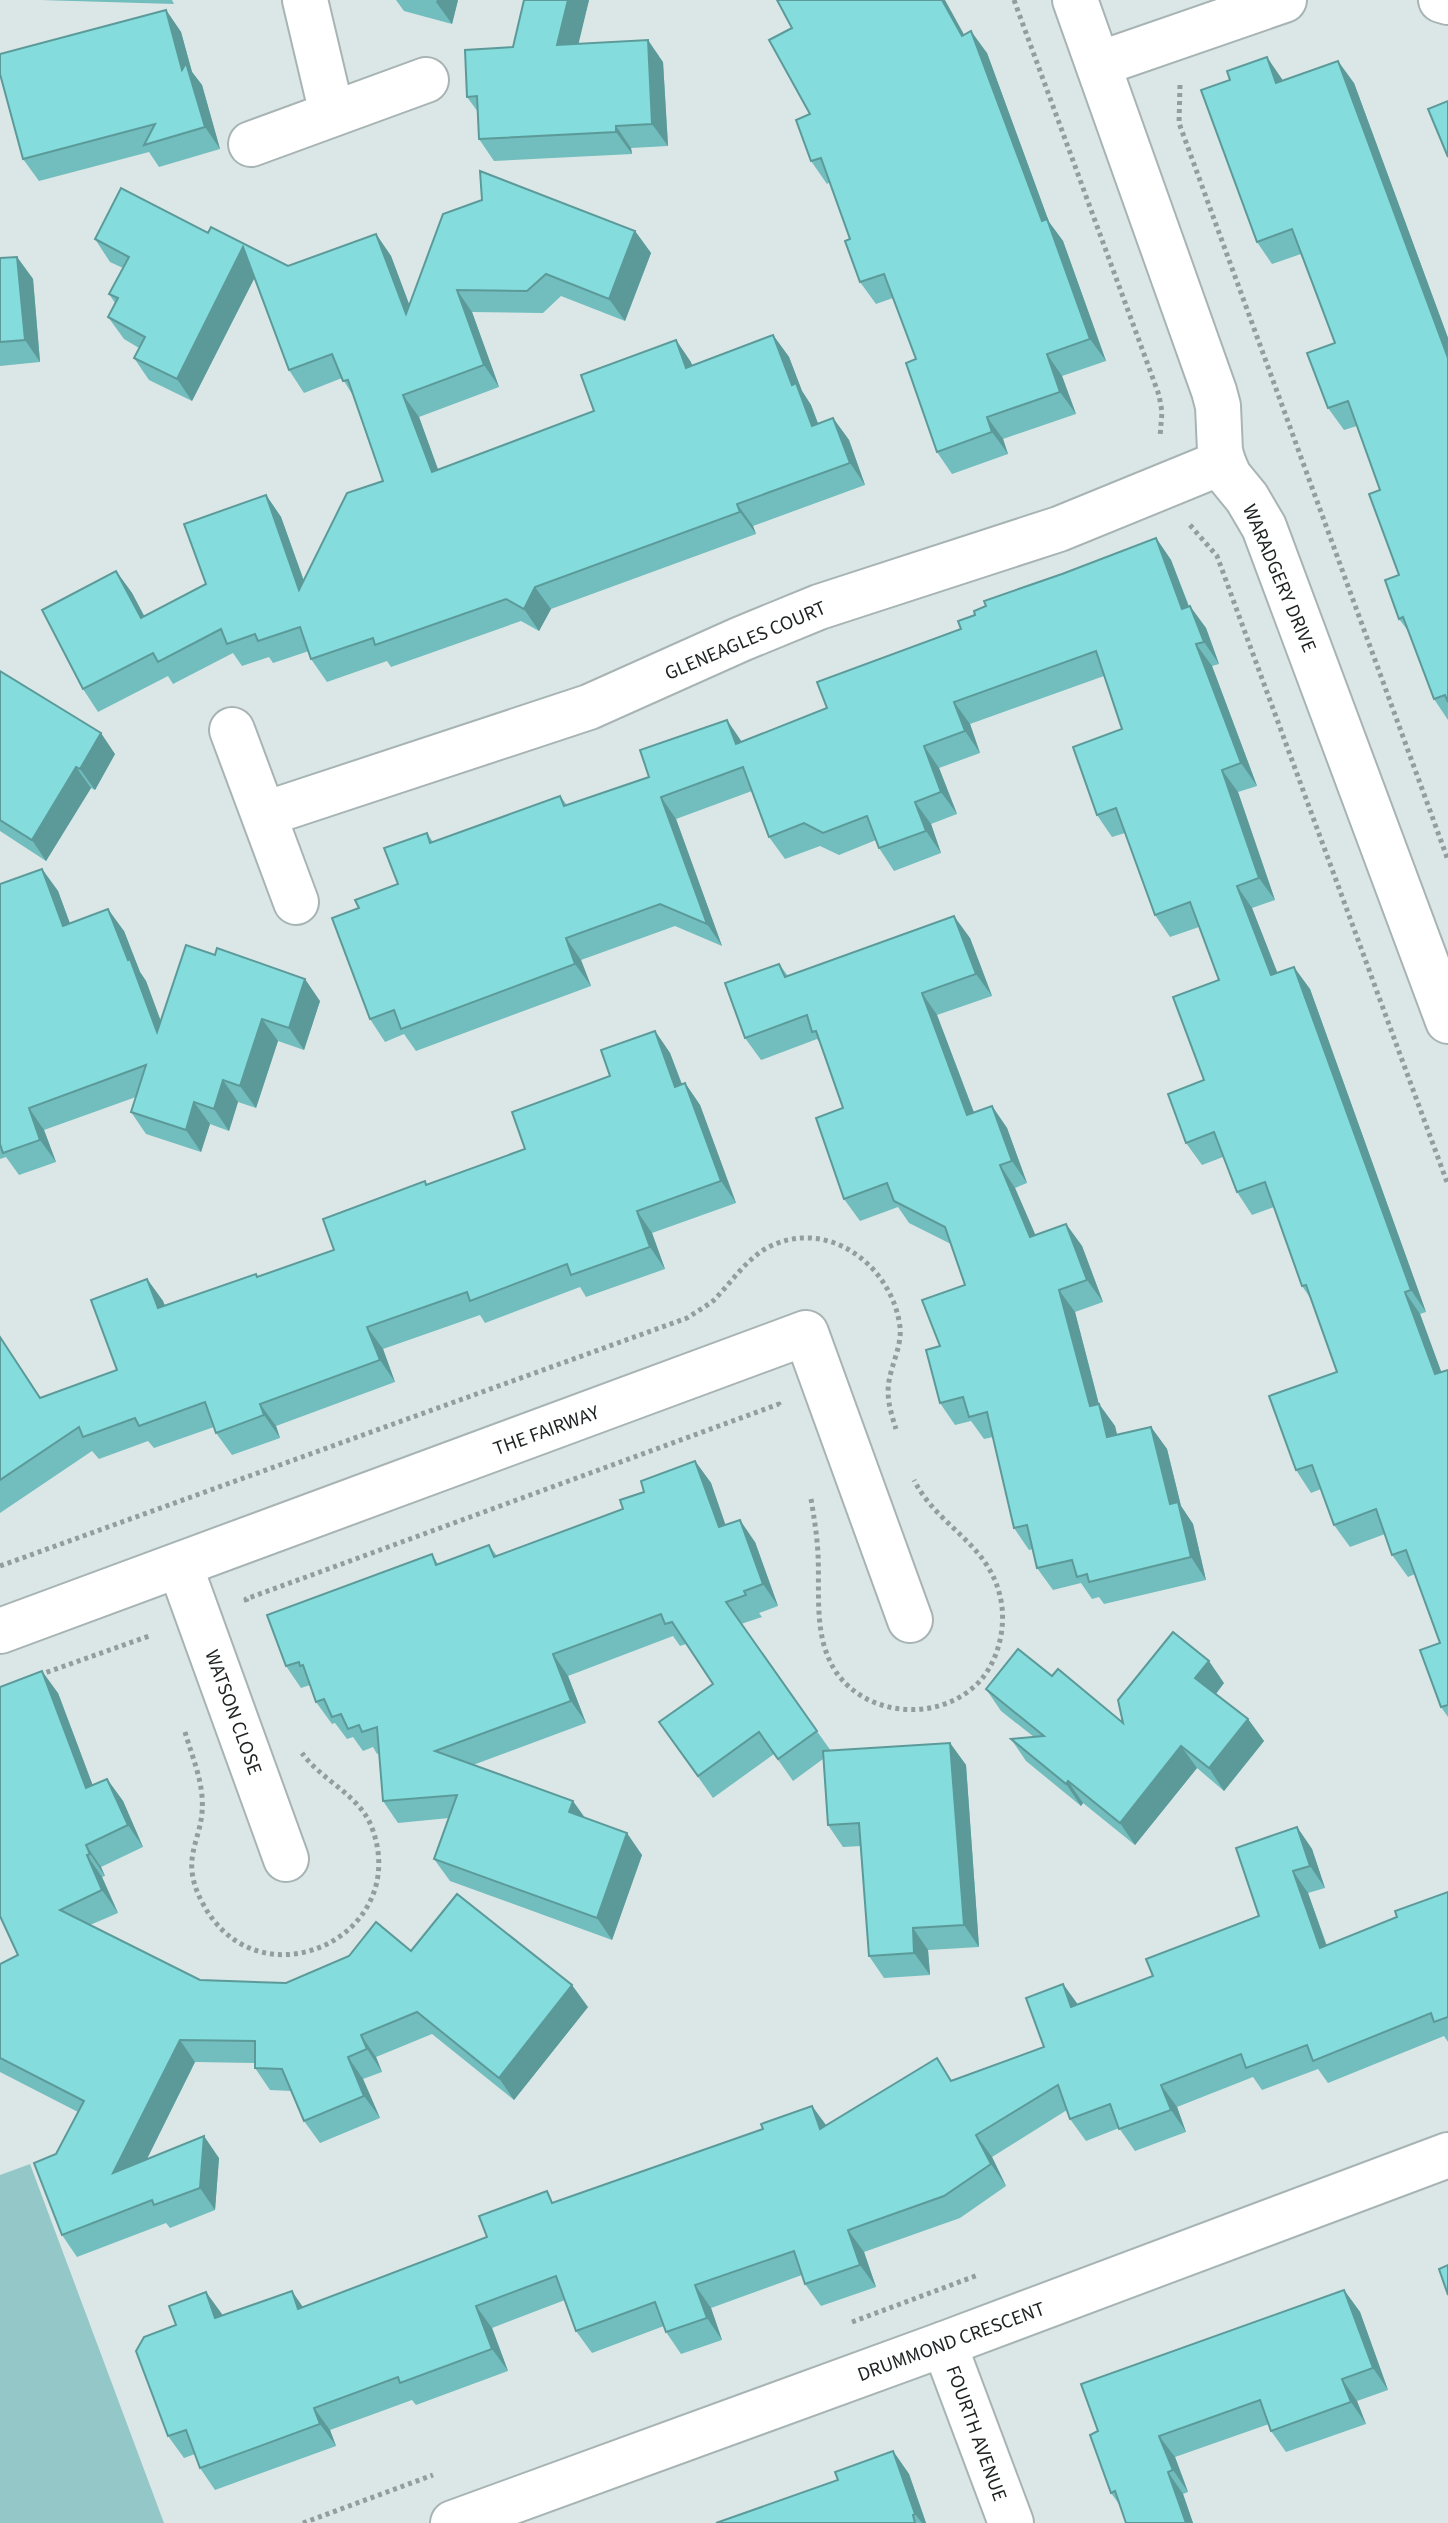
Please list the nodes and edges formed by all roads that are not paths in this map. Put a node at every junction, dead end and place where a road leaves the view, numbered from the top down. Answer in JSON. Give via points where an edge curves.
{"nodes":[{"id":1,"x":305,"y":0,"type":"edge"},
{"id":2,"x":1075,"y":0,"type":"edge"},
{"id":3,"x":1284,"y":0,"type":"edge"},
{"id":4,"x":1441,"y":0,"type":"edge"},
{"id":5,"x":1448,"y":2,"type":"edge"},
{"id":6,"x":1099,"y":64,"type":"junction"},
{"id":7,"x":426,"y":80,"type":"dead end"},
{"id":8,"x":332,"y":114,"type":"junction"},
{"id":9,"x":251,"y":144,"type":"dead end"},
{"id":10,"x":1223,"y":462,"type":"junction"},
{"id":11,"x":232,"y":730,"type":"dead end"},
{"id":12,"x":265,"y":814,"type":"junction"},
{"id":13,"x":296,"y":902,"type":"dead end"},
{"id":14,"x":1448,"y":1021,"type":"edge"},
{"id":15,"x":180,"y":1566,"type":"junction"},
{"id":16,"x":910,"y":1620,"type":"dead end"},
{"id":17,"x":0,"y":1631,"type":"edge"},
{"id":18,"x":286,"y":1859,"type":"dead end"},
{"id":19,"x":1448,"y":2155,"type":"edge"},
{"id":20,"x":944,"y":2344,"type":"junction"},
{"id":21,"x":453,"y":2523,"type":"edge"},
{"id":22,"x":1011,"y":2523,"type":"edge"}],
"edges":[{"from":1,"to":8,"type":"street"},
{"from":2,"to":6,"type":"street","name":"WARADGERY DRIVE"},
{"from":3,"to":6,"type":"street"},
{"from":4,"to":5,"type":"street"},
{"from":6,"to":10,"type":"street","name":"WARADGERY DRIVE","via":[[1214,391]]},
{"from":7,"to":8,"type":"street"},
{"from":8,"to":9,"type":"street"},
{"from":10,"to":12,"type":"street","name":"GLENEAGLES COURT","via":[[1059,529],[819,607],[589,707]]},
{"from":10,"to":14,"type":"street","name":"WARADGERY DRIVE","via":[[1264,527]]},
{"from":11,"to":12,"type":"street"},
{"from":12,"to":13,"type":"street"},
{"from":15,"to":16,"type":"street","name":"THE FAIRWAY","via":[[806,1333]]},
{"from":15,"to":17,"type":"street","name":"THE FAIRWAY"},
{"from":15,"to":18,"type":"street","name":"WATSON CLOSE"},
{"from":19,"to":20,"type":"street","name":"DRUMMOND CRESCENT"},
{"from":20,"to":21,"type":"street","name":"DRUMMOND CRESCENT"},
{"from":20,"to":22,"type":"street","name":"FOURTH AVENUE"}]}
